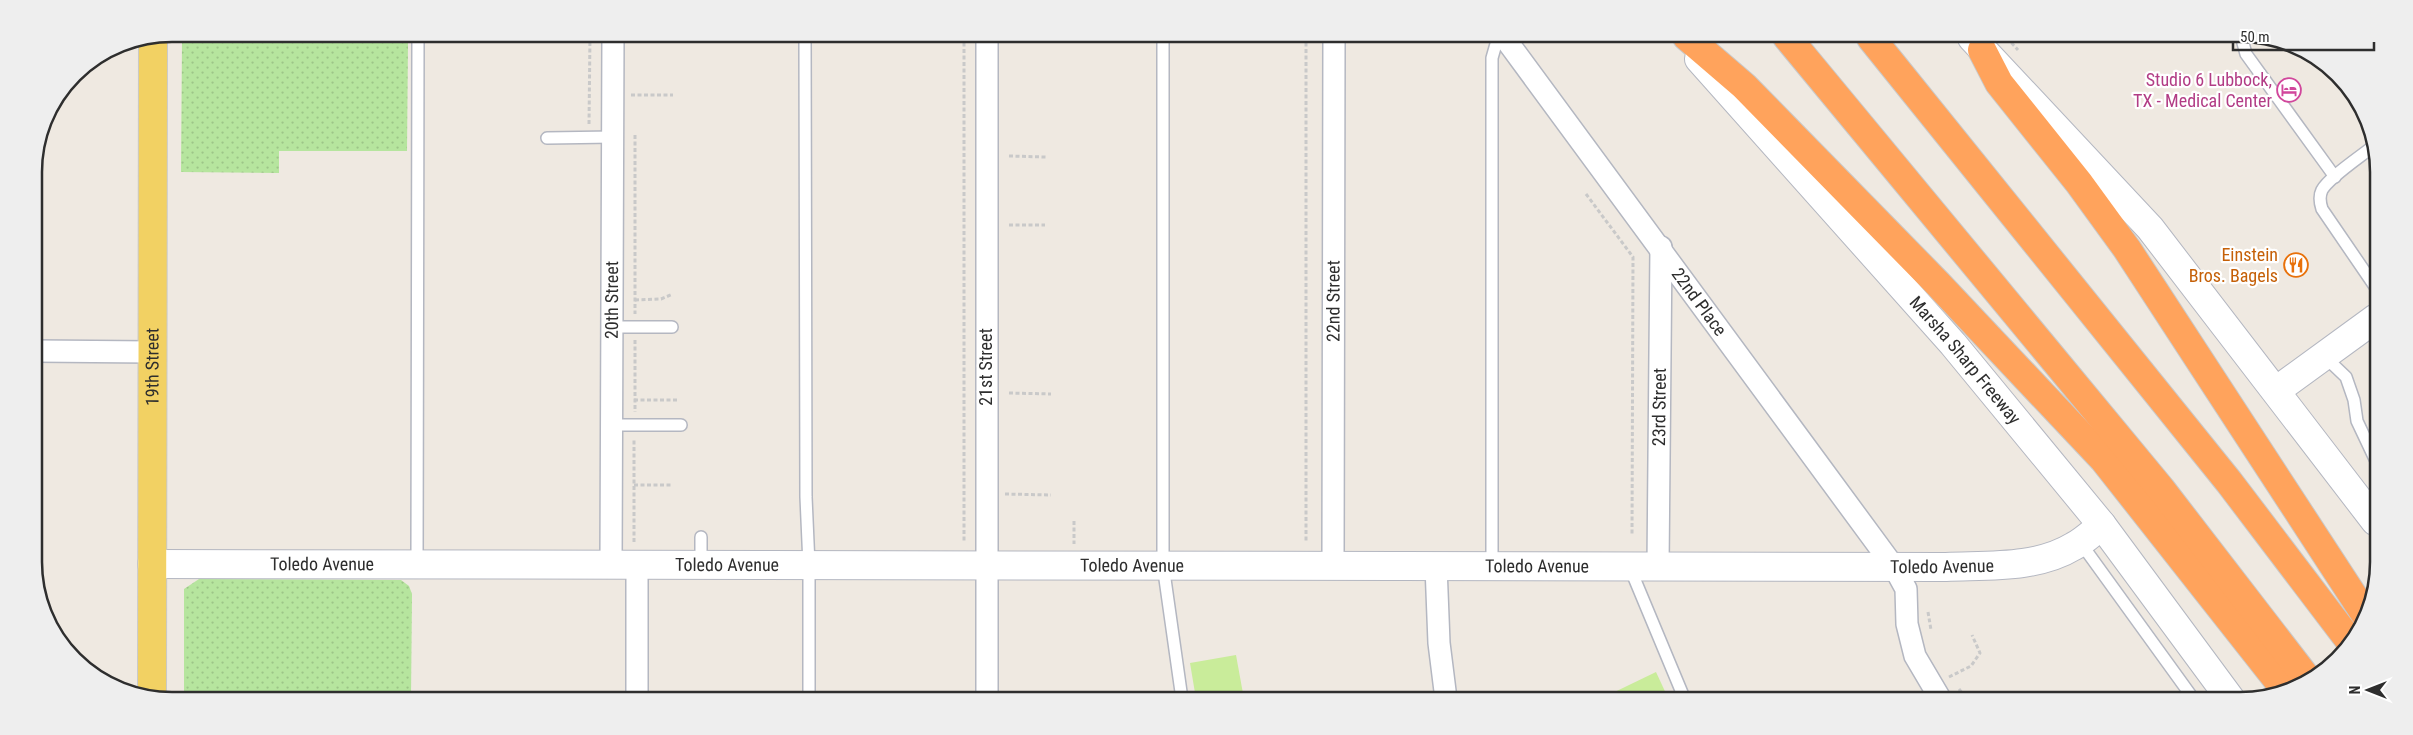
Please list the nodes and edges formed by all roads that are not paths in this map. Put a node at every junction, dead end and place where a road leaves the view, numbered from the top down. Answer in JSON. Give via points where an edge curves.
{"nodes":[{"id":1,"x":1334,"y":42,"type":"edge"},
{"id":2,"x":1496,"y":42,"type":"edge"},
{"id":3,"x":1508,"y":42,"type":"edge"},
{"id":4,"x":1684,"y":42,"type":"edge"},
{"id":5,"x":1693,"y":42,"type":"edge"},
{"id":6,"x":1791,"y":42,"type":"edge"},
{"id":7,"x":1874,"y":42,"type":"edge"},
{"id":8,"x":2243,"y":42,"type":"edge"},
{"id":9,"x":418,"y":43,"type":"edge"},
{"id":10,"x":613,"y":43,"type":"edge"},
{"id":11,"x":806,"y":43,"type":"edge"},
{"id":12,"x":987,"y":43,"type":"edge"},
{"id":13,"x":1163,"y":43,"type":"edge"},
{"id":14,"x":152,"y":44,"type":"edge"},
{"id":15,"x":1977,"y":44,"type":"edge"},
{"id":16,"x":613,"y":137,"type":"junction"},
{"id":17,"x":547,"y":138,"type":"dead end"},
{"id":18,"x":2368,"y":150,"type":"edge"},
{"id":19,"x":2335,"y":177,"type":"junction"},
{"id":20,"x":1660,"y":248,"type":"junction"},
{"id":21,"x":2370,"y":279,"type":"edge"},
{"id":22,"x":612,"y":327,"type":"junction"},
{"id":23,"x":672,"y":327,"type":"dead end"},
{"id":24,"x":2370,"y":329,"type":"edge"},
{"id":25,"x":43,"y":351,"type":"edge"},
{"id":26,"x":152,"y":352,"type":"junction"},
{"id":27,"x":2324,"y":356,"type":"junction"},
{"id":28,"x":2277,"y":390,"type":"junction"},
{"id":29,"x":612,"y":425,"type":"junction"},
{"id":30,"x":681,"y":425,"type":"dead end"},
{"id":31,"x":2370,"y":448,"type":"edge"},
{"id":32,"x":2370,"y":514,"type":"edge"},
{"id":33,"x":2102,"y":525,"type":"junction"},
{"id":34,"x":701,"y":537,"type":"dead end"},
{"id":35,"x":2080,"y":542,"type":"junction"},
{"id":36,"x":152,"y":564,"type":"junction"},
{"id":37,"x":417,"y":565,"type":"junction"},
{"id":38,"x":624,"y":565,"type":"junction"},
{"id":39,"x":701,"y":565,"type":"junction"},
{"id":40,"x":809,"y":565,"type":"junction"},
{"id":41,"x":986,"y":565,"type":"junction"},
{"id":42,"x":1163,"y":565,"type":"junction"},
{"id":43,"x":1333,"y":565,"type":"junction"},
{"id":44,"x":1436,"y":566,"type":"junction"},
{"id":45,"x":1492,"y":566,"type":"junction"},
{"id":46,"x":1629,"y":566,"type":"junction"},
{"id":47,"x":1658,"y":566,"type":"junction"},
{"id":48,"x":1894,"y":566,"type":"junction"},
{"id":49,"x":2362,"y":609,"type":"edge"},
{"id":50,"x":2347,"y":637,"type":"edge"},
{"id":51,"x":2305,"y":676,"type":"edge"},
{"id":52,"x":2282,"y":686,"type":"edge"},
{"id":53,"x":152,"y":690,"type":"edge"},
{"id":54,"x":636,"y":692,"type":"edge"},
{"id":55,"x":810,"y":692,"type":"edge"},
{"id":56,"x":987,"y":692,"type":"edge"},
{"id":57,"x":1181,"y":692,"type":"edge"},
{"id":58,"x":1445,"y":692,"type":"edge"},
{"id":59,"x":1682,"y":692,"type":"edge"},
{"id":60,"x":1936,"y":692,"type":"edge"},
{"id":61,"x":2188,"y":692,"type":"edge"},
{"id":62,"x":2225,"y":692,"type":"edge"}],
"edges":[{"from":1,"to":43,"type":"street","name":"22nd Street"},
{"from":2,"to":45,"type":"lane","via":[[1492,58]]},
{"from":3,"to":20,"type":"street","name":"22nd Place"},
{"from":4,"to":33,"type":"street","name":"Marsha Sharp Freeway","via":[[1953,344]]},
{"from":5,"to":52,"type":"highway","via":[[1744,86],[2104,460]]},
{"from":6,"to":51,"type":"highway","via":[[2161,489]]},
{"from":7,"to":50,"type":"highway","via":[[2229,482]]},
{"from":8,"to":19,"type":"lane","via":[[2246,54]]},
{"from":9,"to":37,"type":"lane"},
{"from":10,"to":16,"type":"street","name":"20th Street"},
{"from":11,"to":40,"type":"lane","via":[[806,497]]},
{"from":12,"to":41,"type":"street","name":"21st Street"},
{"from":13,"to":42,"type":"lane"},
{"from":14,"to":26,"type":"main road","name":"19th Street"},
{"from":15,"to":28,"type":"street","via":[[2150,228]]},
{"from":15,"to":49,"type":"highway","via":[[1999,83],[2127,249]]},
{"from":16,"to":17,"type":"lane"},
{"from":16,"to":22,"type":"street","name":"20th Street"},
{"from":18,"to":19,"type":"lane"},
{"from":19,"to":21,"type":"lane","via":[[2322,190],[2322,210]]},
{"from":20,"to":47,"type":"street","name":"23rd Street"},
{"from":20,"to":48,"type":"street","name":"22nd Place"},
{"from":22,"to":23,"type":"lane"},
{"from":22,"to":29,"type":"street","name":"20th Street"},
{"from":24,"to":27,"type":"street"},
{"from":25,"to":26,"type":"street"},
{"from":26,"to":36,"type":"main road","name":"19th Street"},
{"from":27,"to":28,"type":"street"},
{"from":27,"to":31,"type":"lane","via":[[2346,377],[2357,421]]},
{"from":28,"to":32,"type":"street"},
{"from":29,"to":30,"type":"lane"},
{"from":29,"to":38,"type":"street","name":"20th Street"},
{"from":33,"to":35,"type":"street","name":"Toledo Avenue"},
{"from":33,"to":62,"type":"street","name":"Marsha Sharp Freeway"},
{"from":34,"to":39,"type":"lane"},
{"from":35,"to":48,"type":"street","name":"Toledo Avenue","via":[[2037,561],[2017,564]]},
{"from":35,"to":61,"type":"lane"},
{"from":36,"to":37,"type":"street","name":"Toledo Avenue"},
{"from":36,"to":53,"type":"main road","name":"19th Street"},
{"from":37,"to":38,"type":"street","name":"Toledo Avenue"},
{"from":38,"to":39,"type":"street","name":"Toledo Avenue"},
{"from":38,"to":54,"type":"street","name":"20th Street"},
{"from":39,"to":40,"type":"street","name":"Toledo Avenue"},
{"from":40,"to":41,"type":"street","name":"Toledo Avenue"},
{"from":40,"to":55,"type":"lane"},
{"from":41,"to":42,"type":"street","name":"Toledo Avenue"},
{"from":41,"to":56,"type":"street","name":"21st Street"},
{"from":42,"to":43,"type":"street","name":"Toledo Avenue"},
{"from":42,"to":57,"type":"lane"},
{"from":43,"to":44,"type":"street","name":"Toledo Avenue"},
{"from":44,"to":45,"type":"street","name":"Toledo Avenue"},
{"from":44,"to":58,"type":"street","via":[[1439,642]]},
{"from":45,"to":46,"type":"street","name":"Toledo Avenue"},
{"from":46,"to":47,"type":"street","name":"Toledo Avenue"},
{"from":46,"to":59,"type":"lane"},
{"from":47,"to":48,"type":"street","name":"Toledo Avenue"},
{"from":48,"to":60,"type":"street","via":[[1906,589],[1908,624],[1915,656]]}]}
